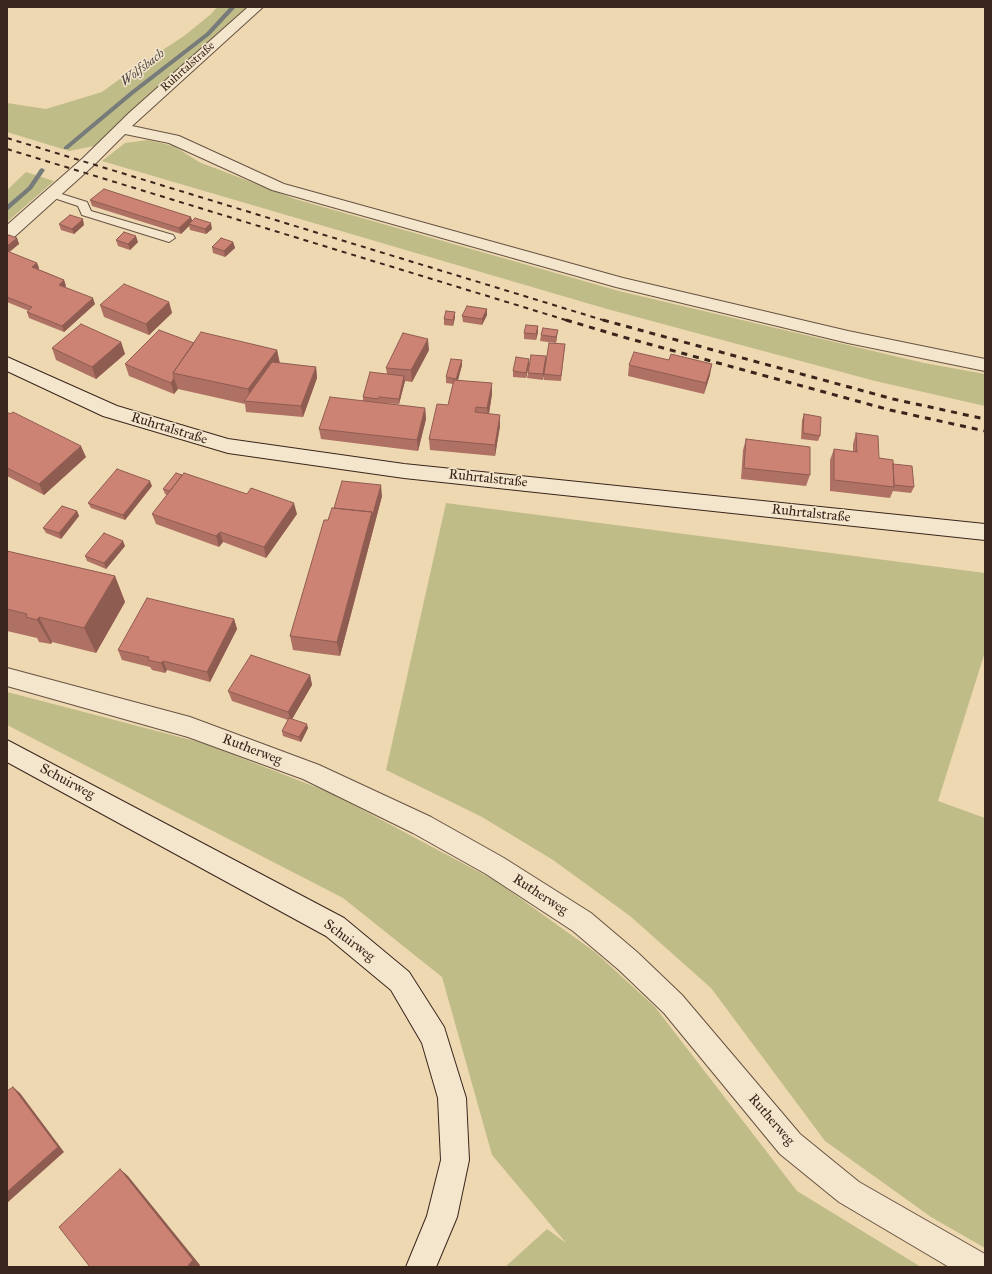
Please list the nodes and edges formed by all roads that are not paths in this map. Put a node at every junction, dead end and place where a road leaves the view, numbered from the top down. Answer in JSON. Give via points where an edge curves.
{"nodes":[{"id":1,"x":256,"y":7,"type":"edge"},
{"id":2,"x":122,"y":130,"type":"junction"},
{"id":3,"x":52,"y":194,"type":"junction"},
{"id":4,"x":7,"y":234,"type":"edge"},
{"id":5,"x":169,"y":238,"type":"dead end"},
{"id":6,"x":7,"y":363,"type":"edge"},
{"id":7,"x":985,"y":365,"type":"edge"},
{"id":8,"x":985,"y":532,"type":"edge"},
{"id":9,"x":7,"y":677,"type":"edge"},
{"id":10,"x":7,"y":750,"type":"edge"},
{"id":11,"x":421,"y":1267,"type":"edge"},
{"id":12,"x":978,"y":1267,"type":"edge"}],
"edges":[{"from":1,"to":2,"type":"street","name":"Ruhrtalstraße","via":[[140,110]]},
{"from":2,"to":3,"type":"street","name":"Ruhrtalstraße"},
{"from":2,"to":7,"type":"street","via":[[173,139],[278,187],[622,283],[848,338]]},
{"from":3,"to":4,"type":"street","name":"Ruhrtalstraße"},
{"from":3,"to":5,"type":"lane","via":[[83,204],[86,213]]},
{"from":6,"to":8,"type":"street","name":"Ruhrtalstraße","via":[[110,411],[228,446],[404,471]]},
{"from":9,"to":12,"type":"street","name":"Rutherweg","via":[[190,727],[311,772],[422,825],[495,866],[582,922],[668,998],[790,1144],[849,1192]]},
{"from":10,"to":11,"type":"street","name":"Schuirweg","via":[[335,927],[400,981],[434,1038],[452,1098],[455,1160],[442,1217]]}]}
